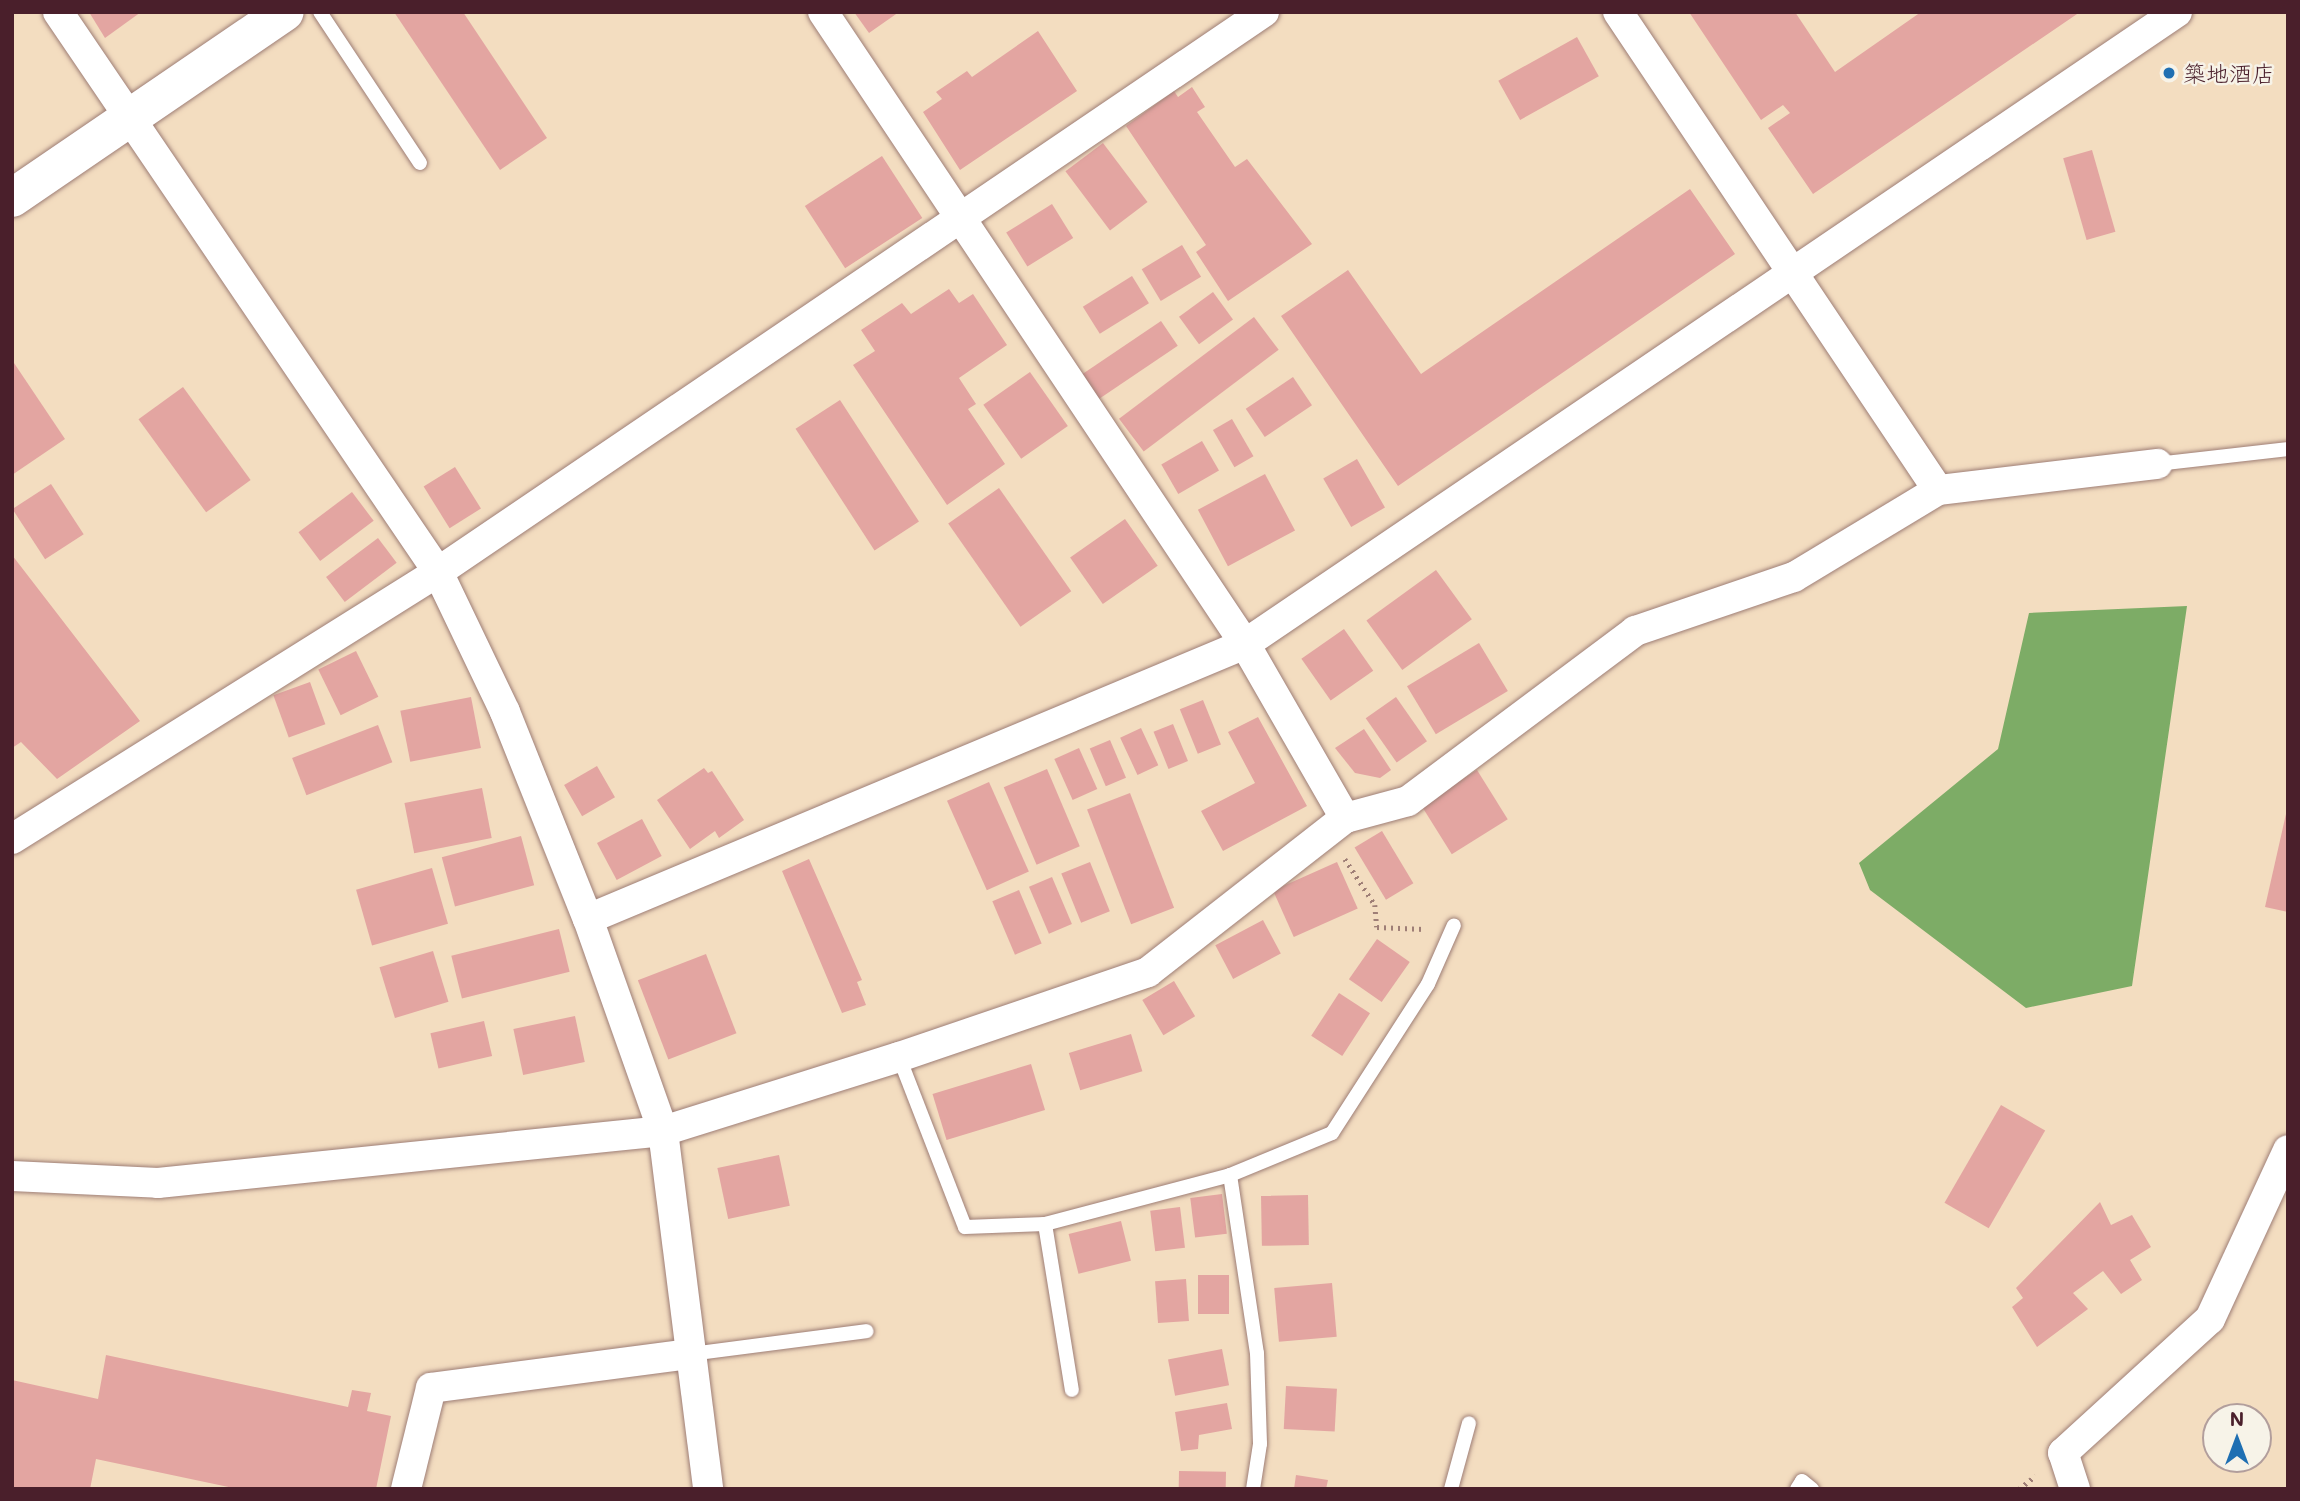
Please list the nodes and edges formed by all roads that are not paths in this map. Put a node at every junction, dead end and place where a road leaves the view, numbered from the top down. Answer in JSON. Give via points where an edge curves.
{"nodes":[{"id":1,"x":58,"y":12,"type":"edge"},
{"id":2,"x":285,"y":12,"type":"edge"},
{"id":3,"x":320,"y":12,"type":"edge"},
{"id":4,"x":823,"y":12,"type":"edge"},
{"id":5,"x":1264,"y":12,"type":"edge"},
{"id":6,"x":1618,"y":12,"type":"edge"},
{"id":7,"x":2177,"y":12,"type":"edge"},
{"id":8,"x":131,"y":118,"type":"junction"},
{"id":9,"x":420,"y":163,"type":"dead end"},
{"id":10,"x":12,"y":198,"type":"edge"},
{"id":11,"x":960,"y":218,"type":"junction"},
{"id":12,"x":1792,"y":273,"type":"junction"},
{"id":13,"x":2288,"y":449,"type":"edge"},
{"id":14,"x":2157,"y":464,"type":"joint"},
{"id":15,"x":1938,"y":490,"type":"junction"},
{"id":16,"x":438,"y":572,"type":"junction"},
{"id":17,"x":1245,"y":644,"type":"junction"},
{"id":18,"x":1336,"y":825,"type":"junction"},
{"id":19,"x":12,"y":839,"type":"edge"},
{"id":20,"x":588,"y":919,"type":"junction"},
{"id":21,"x":1452,"y":927,"type":"road end"},
{"id":22,"x":899,"y":1058,"type":"junction"},
{"id":23,"x":663,"y":1131,"type":"junction"},
{"id":24,"x":2288,"y":1150,"type":"edge"},
{"id":25,"x":1230,"y":1175,"type":"junction"},
{"id":26,"x":12,"y":1176,"type":"edge"},
{"id":27,"x":1045,"y":1224,"type":"junction"},
{"id":28,"x":867,"y":1331,"type":"dead end"},
{"id":29,"x":691,"y":1354,"type":"junction"},
{"id":30,"x":1072,"y":1390,"type":"dead end"},
{"id":31,"x":1469,"y":1423,"type":"dead end"},
{"id":32,"x":406,"y":1489,"type":"edge"},
{"id":33,"x":708,"y":1489,"type":"edge"},
{"id":34,"x":1253,"y":1489,"type":"edge"},
{"id":35,"x":1451,"y":1489,"type":"edge"},
{"id":36,"x":1797,"y":1489,"type":"edge"},
{"id":37,"x":1812,"y":1489,"type":"edge"},
{"id":38,"x":2075,"y":1489,"type":"edge"}],
"edges":[{"from":1,"to":8,"type":"street"},
{"from":2,"to":8,"type":"street"},
{"from":3,"to":9,"type":"lane"},
{"from":4,"to":11,"type":"street"},
{"from":5,"to":11,"type":"street"},
{"from":6,"to":12,"type":"street"},
{"from":7,"to":12,"type":"street"},
{"from":8,"to":10,"type":"street"},
{"from":8,"to":16,"type":"street"},
{"from":11,"to":16,"type":"street"},
{"from":11,"to":17,"type":"street"},
{"from":12,"to":15,"type":"street"},
{"from":12,"to":17,"type":"street"},
{"from":13,"to":14,"type":"lane"},
{"from":14,"to":15,"type":"street"},
{"from":15,"to":18,"type":"street","via":[[1794,577],[1634,632],[1408,801]]},
{"from":16,"to":19,"type":"street"},
{"from":16,"to":20,"type":"street","via":[[505,712]]},
{"from":17,"to":18,"type":"street"},
{"from":17,"to":20,"type":"street"},
{"from":18,"to":22,"type":"street","via":[[1148,972]]},
{"from":20,"to":23,"type":"street"},
{"from":21,"to":25,"type":"lane","via":[[1428,984],[1332,1133]]},
{"from":22,"to":23,"type":"street"},
{"from":22,"to":27,"type":"lane","via":[[965,1227]]},
{"from":23,"to":26,"type":"street","via":[[158,1183]]},
{"from":23,"to":29,"type":"street"},
{"from":24,"to":38,"type":"street","via":[[2210,1319],[2063,1453]]},
{"from":25,"to":27,"type":"lane"},
{"from":25,"to":34,"type":"lane","via":[[1257,1353],[1260,1444]]},
{"from":27,"to":30,"type":"lane"},
{"from":28,"to":29,"type":"lane"},
{"from":29,"to":32,"type":"street","via":[[431,1388]]},
{"from":29,"to":33,"type":"street"},
{"from":31,"to":35,"type":"lane"},
{"from":36,"to":37,"type":"lane","via":[[1802,1481]]}]}
